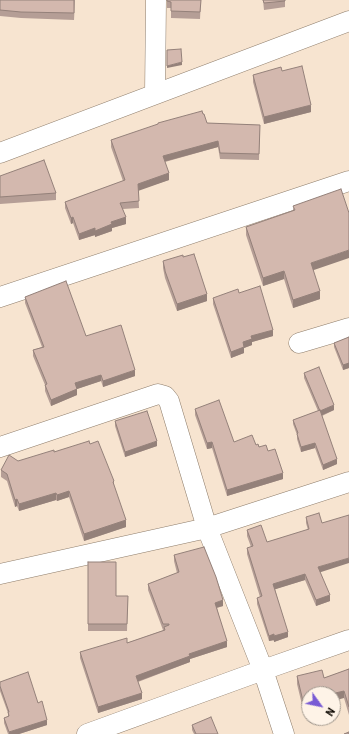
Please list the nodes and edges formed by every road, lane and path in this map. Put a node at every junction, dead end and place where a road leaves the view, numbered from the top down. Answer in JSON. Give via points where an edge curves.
{"nodes":[{"id":1,"x":156,"y":0,"type":"edge"},
{"id":2,"x":347,"y":27,"type":"edge"},
{"id":3,"x":155,"y":94,"type":"junction"},
{"id":4,"x":0,"y":153,"type":"edge"},
{"id":5,"x":349,"y":181,"type":"edge"},
{"id":6,"x":0,"y":297,"type":"edge"},
{"id":7,"x":349,"y":328,"type":"edge"},
{"id":8,"x":299,"y":343,"type":"dead end"},
{"id":9,"x":0,"y":447,"type":"edge"},
{"id":10,"x":349,"y":482,"type":"edge"},
{"id":11,"x":207,"y":528,"type":"junction"},
{"id":12,"x":0,"y":574,"type":"edge"},
{"id":13,"x":349,"y":640,"type":"edge"},
{"id":14,"x":263,"y":670,"type":"junction"},
{"id":15,"x":87,"y":734,"type":"edge"},
{"id":16,"x":284,"y":734,"type":"edge"}],
"edges":[{"from":1,"to":3,"type":"street"},
{"from":2,"to":3,"type":"street"},
{"from":3,"to":4,"type":"street"},
{"from":5,"to":6,"type":"street"},
{"from":7,"to":8,"type":"street"},
{"from":9,"to":11,"type":"street","via":[[158,394],[165,396],[169,401]]},
{"from":10,"to":11,"type":"street"},
{"from":11,"to":12,"type":"street"},
{"from":11,"to":14,"type":"street"},
{"from":13,"to":14,"type":"street"},
{"from":14,"to":15,"type":"street"},
{"from":14,"to":16,"type":"street"}]}
